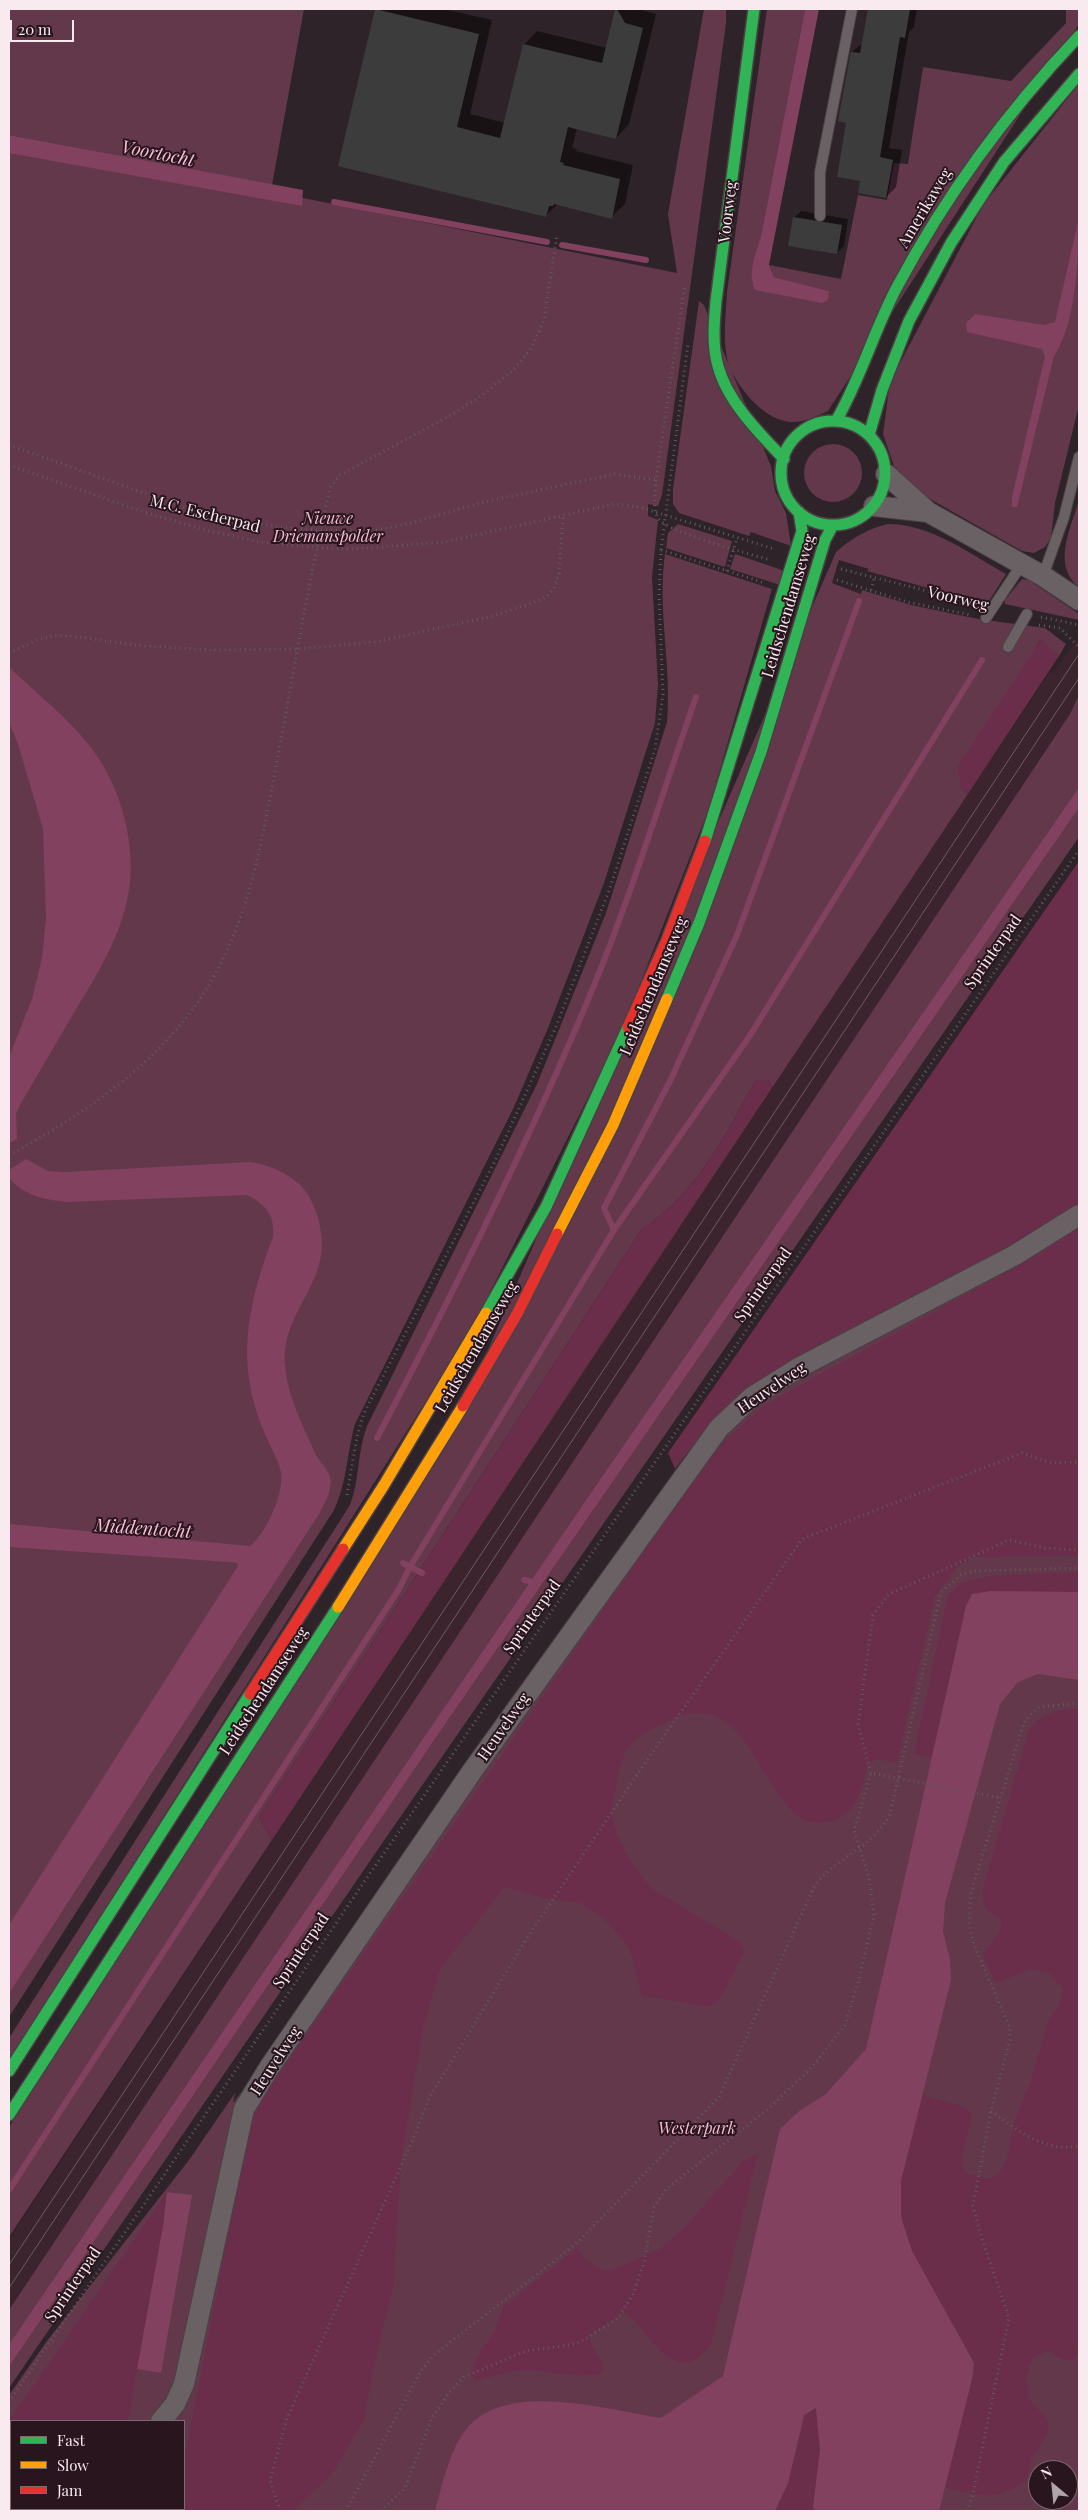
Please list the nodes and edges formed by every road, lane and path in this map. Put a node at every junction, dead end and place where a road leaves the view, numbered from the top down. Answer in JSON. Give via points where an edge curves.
{"nodes":[{"id":1,"x":754,"y":9,"type":"edge"},
{"id":2,"x":852,"y":9,"type":"edge"},
{"id":3,"x":1079,"y":36,"type":"edge"},
{"id":4,"x":1079,"y":74,"type":"edge"},
{"id":5,"x":820,"y":216,"type":"dead end"},
{"id":6,"x":556,"y":235,"type":"dead end"},
{"id":7,"x":685,"y":284,"type":"dead end"},
{"id":8,"x":743,"y":408,"type":"junction"},
{"id":9,"x":759,"y":416,"type":"dead end"},
{"id":10,"x":836,"y":421,"type":"junction"},
{"id":11,"x":788,"y":429,"type":"dead end"},
{"id":12,"x":801,"y":432,"type":"junction"},
{"id":13,"x":869,"y":435,"type":"junction"},
{"id":14,"x":9,"y":445,"type":"edge"},
{"id":15,"x":1079,"y":458,"type":"edge"},
{"id":16,"x":784,"y":459,"type":"junction"},
{"id":17,"x":9,"y":466,"type":"edge"},
{"id":18,"x":886,"y":474,"type":"junction"},
{"id":19,"x":656,"y":480,"type":"junction"},
{"id":20,"x":874,"y":506,"type":"junction"},
{"id":21,"x":655,"y":512,"type":"junction"},
{"id":22,"x":799,"y":512,"type":"junction"},
{"id":23,"x":928,"y":512,"type":"junction"},
{"id":24,"x":563,"y":514,"type":"junction"},
{"id":25,"x":666,"y":515,"type":"junction"},
{"id":26,"x":664,"y":524,"type":"junction"},
{"id":27,"x":832,"y":525,"type":"junction"},
{"id":28,"x":320,"y":530,"type":"junction"},
{"id":29,"x":737,"y":538,"type":"junction"},
{"id":30,"x":318,"y":548,"type":"junction"},
{"id":31,"x":733,"y":548,"type":"junction"},
{"id":32,"x":661,"y":550,"type":"junction"},
{"id":33,"x":777,"y":550,"type":"dead end"},
{"id":34,"x":773,"y":561,"type":"dead end"},
{"id":35,"x":1022,"y":564,"type":"junction"},
{"id":36,"x":838,"y":568,"type":"dead end"},
{"id":37,"x":727,"y":571,"type":"junction"},
{"id":38,"x":1043,"y":576,"type":"junction"},
{"id":39,"x":835,"y":579,"type":"dead end"},
{"id":40,"x":874,"y":579,"type":"junction"},
{"id":41,"x":770,"y":585,"type":"dead end"},
{"id":42,"x":1079,"y":600,"type":"edge"},
{"id":43,"x":993,"y":607,"type":"junction"},
{"id":44,"x":1027,"y":614,"type":"joint"},
{"id":45,"x":986,"y":618,"type":"dead end"},
{"id":46,"x":1079,"y":625,"type":"edge"},
{"id":47,"x":1008,"y":647,"type":"dead end"},
{"id":48,"x":298,"y":649,"type":"junction"},
{"id":49,"x":9,"y":653,"type":"edge"},
{"id":50,"x":1079,"y":850,"type":"edge"},
{"id":51,"x":9,"y":1155,"type":"edge"},
{"id":52,"x":1079,"y":1215,"type":"edge"},
{"id":53,"x":1079,"y":1462,"type":"edge"},
{"id":54,"x":343,"y":1504,"type":"dead end"},
{"id":55,"x":1079,"y":1550,"type":"edge"},
{"id":56,"x":1079,"y":1568,"type":"edge"},
{"id":57,"x":1079,"y":1703,"type":"edge"},
{"id":58,"x":871,"y":1773,"type":"junction"},
{"id":59,"x":900,"y":1777,"type":"junction"},
{"id":60,"x":1001,"y":1798,"type":"junction"},
{"id":61,"x":859,"y":1848,"type":"junction"},
{"id":62,"x":9,"y":2071,"type":"edge"},
{"id":63,"x":991,"y":2111,"type":"junction"},
{"id":64,"x":9,"y":2115,"type":"edge"},
{"id":65,"x":1079,"y":2146,"type":"edge"},
{"id":66,"x":9,"y":2402,"type":"edge"},
{"id":67,"x":162,"y":2420,"type":"edge"},
{"id":68,"x":280,"y":2511,"type":"edge"},
{"id":69,"x":346,"y":2511,"type":"edge"},
{"id":70,"x":381,"y":2511,"type":"edge"},
{"id":71,"x":966,"y":2511,"type":"edge"}],
"edges":[{"from":1,"to":8,"type":"main road","name":"Voorweg","via":[[714,346],[718,368]]},
{"from":2,"to":5,"type":"lane","via":[[820,172]]},
{"from":3,"to":10,"type":"main road","name":"Amerikaweg","via":[[985,145],[933,223],[896,289],[848,402]]},
{"from":4,"to":13,"type":"main road","via":[[1004,162],[951,243],[909,321],[882,390]]},
{"from":6,"to":28,"type":"path","via":[[544,320],[532,347],[514,369],[482,395],[340,475],[330,488]]},
{"from":7,"to":19,"type":"path"},
{"from":8,"to":9,"type":"main road","name":"Voorweg"},
{"from":8,"to":16,"type":"main road","name":"Voorweg","via":[[757,432]]},
{"from":10,"to":12,"type":"main road","via":[[817,424]]},
{"from":10,"to":13,"type":"main road","via":[[854,425]]},
{"from":11,"to":12,"type":"main road"},
{"from":12,"to":16,"type":"main road","via":[[790,444]]},
{"from":13,"to":18,"type":"main road","via":[[881,453]]},
{"from":14,"to":28,"type":"path","via":[[186,508],[280,527]]},
{"from":15,"to":38,"type":"lane","via":[[1064,517]]},
{"from":16,"to":22,"type":"main road","via":[[783,484]]},
{"from":17,"to":30,"type":"path","name":"M.C. Escherpad","via":[[209,531],[261,542]]},
{"from":18,"to":20,"type":"main road"},
{"from":18,"to":23,"type":"street"},
{"from":19,"to":21,"type":"path"},
{"from":19,"to":28,"type":"path","via":[[615,474],[484,502],[408,524],[368,530]]},
{"from":20,"to":23,"type":"street"},
{"from":20,"to":27,"type":"main road","via":[[855,520]]},
{"from":21,"to":24,"type":"path","name":"M.C. Escherpad","via":[[614,504]]},
{"from":21,"to":25,"type":"path","name":"M.C. Escherpad"},
{"from":21,"to":26,"type":"path"},
{"from":22,"to":27,"type":"main road","via":[[815,521]]},
{"from":22,"to":62,"type":"main road","name":"Leidschendamseweg","via":[[802,531],[786,590],[704,844],[667,940],[546,1207],[466,1350],[384,1485]]},
{"from":23,"to":35,"type":"street"},
{"from":24,"to":30,"type":"path","name":"M.C. Escherpad","via":[[445,542]]},
{"from":24,"to":48,"type":"path","via":[[559,574],[554,588],[546,597],[493,616],[430,631],[375,642]]},
{"from":25,"to":26,"type":"path"},
{"from":25,"to":29,"type":"path","name":"M.C. Escherpad"},
{"from":26,"to":31,"type":"path"},
{"from":26,"to":32,"type":"path"},
{"from":27,"to":64,"type":"main road","name":"Leidschendamseweg","via":[[761,752],[699,923],[613,1125],[517,1314],[429,1463],[343,1599]]},
{"from":28,"to":30,"type":"path"},
{"from":29,"to":31,"type":"path"},
{"from":29,"to":33,"type":"path","name":"M.C. Escherpad"},
{"from":30,"to":48,"type":"path"},
{"from":31,"to":34,"type":"path"},
{"from":31,"to":37,"type":"path"},
{"from":32,"to":37,"type":"path"},
{"from":32,"to":54,"type":"path","via":[[662,714],[655,749],[610,888],[555,1029],[494,1163],[364,1413]]},
{"from":35,"to":38,"type":"street"},
{"from":35,"to":43,"type":"lane"},
{"from":36,"to":40,"type":"path","name":"Voorweg"},
{"from":37,"to":41,"type":"path"},
{"from":38,"to":42,"type":"street"},
{"from":39,"to":40,"type":"path","via":[[871,590]]},
{"from":40,"to":43,"type":"path","name":"Voorweg"},
{"from":43,"to":45,"type":"lane"},
{"from":44,"to":46,"type":"path"},
{"from":44,"to":47,"type":"lane"},
{"from":48,"to":49,"type":"path","via":[[210,650],[132,645],[55,635]]},
{"from":48,"to":51,"type":"path","via":[[251,890],[207,988],[179,1025],[129,1078],[48,1133]]},
{"from":50,"to":66,"type":"path","name":"Sprinterpad","via":[[370,1872]]},
{"from":52,"to":67,"type":"street","name":"Heuvelweg","via":[[1015,1255],[800,1367],[752,1397],[718,1428],[473,1770],[244,2109],[184,2384]]},
{"from":53,"to":68,"type":"path","via":[[1051,1463],[1022,1453],[802,1539],[532,1930],[429,2098],[287,2418],[270,2480]]},
{"from":55,"to":58,"type":"path","via":[[1045,1548],[1009,1540],[889,1594],[873,1615],[858,1725]]},
{"from":56,"to":59,"type":"path","via":[[974,1572],[961,1575],[941,1592]]},
{"from":57,"to":60,"type":"path","via":[[1039,1707],[1025,1720]]},
{"from":58,"to":59,"type":"path"},
{"from":58,"to":61,"type":"path","via":[[854,1831]]},
{"from":59,"to":60,"type":"path"},
{"from":59,"to":61,"type":"path","via":[[884,1827]]},
{"from":60,"to":63,"type":"path","via":[[971,1892],[969,1924],[974,1944],[1010,2028],[1010,2040]]},
{"from":61,"to":69,"type":"path","via":[[835,1864],[815,1885],[719,2097],[576,2244],[434,2355],[420,2372]]},
{"from":61,"to":70,"type":"path","via":[[869,1878],[874,1914],[845,2025],[812,2067],[767,2110],[666,2189],[654,2208],[644,2262],[633,2294],[618,2318],[584,2340],[526,2350],[464,2377],[431,2420],[405,2488]]},
{"from":63,"to":65,"type":"path","via":[[1032,2140],[1068,2148]]},
{"from":63,"to":71,"type":"path","via":[[973,2206],[1009,2318],[973,2494]]}]}
